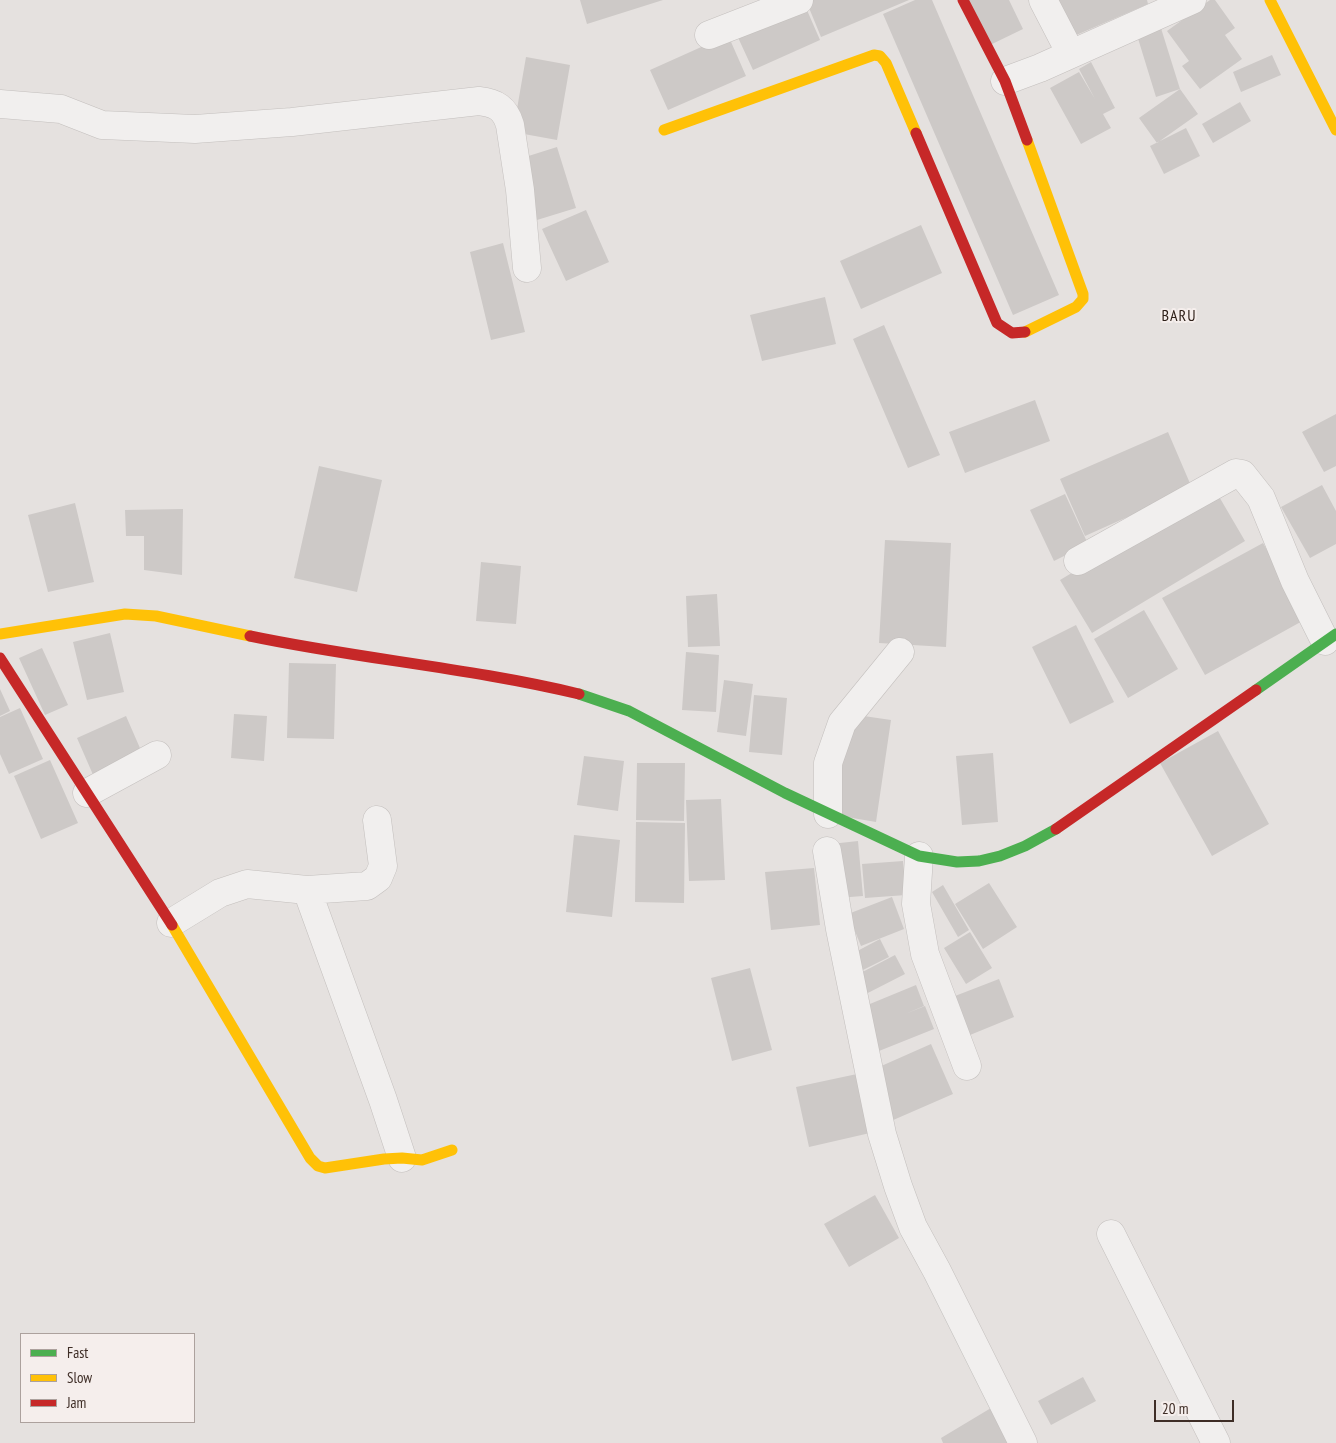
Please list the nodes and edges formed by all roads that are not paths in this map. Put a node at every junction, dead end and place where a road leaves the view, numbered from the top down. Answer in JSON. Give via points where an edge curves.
{"nodes":[{"id":1,"x":799,"y":0,"type":"edge"},
{"id":2,"x":964,"y":0,"type":"edge"},
{"id":3,"x":1043,"y":0,"type":"edge"},
{"id":4,"x":1192,"y":0,"type":"edge"},
{"id":5,"x":1270,"y":0,"type":"edge"},
{"id":6,"x":709,"y":35,"type":"dead end"},
{"id":7,"x":1071,"y":54,"type":"junction"},
{"id":8,"x":1004,"y":81,"type":"junction"},
{"id":9,"x":0,"y":104,"type":"edge"},
{"id":10,"x":664,"y":130,"type":"dead end"},
{"id":11,"x":1336,"y":130,"type":"edge"},
{"id":12,"x":527,"y":268,"type":"dead end"},
{"id":13,"x":1078,"y":561,"type":"dead end"},
{"id":14,"x":0,"y":634,"type":"edge"},
{"id":15,"x":1331,"y":637,"type":"edge"},
{"id":16,"x":900,"y":652,"type":"dead end"},
{"id":17,"x":0,"y":658,"type":"edge"},
{"id":18,"x":157,"y":754,"type":"dead end"},
{"id":19,"x":87,"y":793,"type":"junction"},
{"id":20,"x":828,"y":814,"type":"junction"},
{"id":21,"x":377,"y":820,"type":"dead end"},
{"id":22,"x":827,"y":851,"type":"dead end"},
{"id":23,"x":920,"y":856,"type":"junction"},
{"id":24,"x":307,"y":890,"type":"junction"},
{"id":25,"x":171,"y":923,"type":"junction"},
{"id":26,"x":967,"y":1066,"type":"dead end"},
{"id":27,"x":452,"y":1150,"type":"dead end"},
{"id":28,"x":402,"y":1158,"type":"junction"},
{"id":29,"x":1111,"y":1234,"type":"dead end"},
{"id":30,"x":1023,"y":1443,"type":"edge"},
{"id":31,"x":1216,"y":1443,"type":"edge"}],
"edges":[{"from":1,"to":6,"type":"street"},
{"from":2,"to":8,"type":"main road"},
{"from":3,"to":7,"type":"street"},
{"from":4,"to":7,"type":"street"},
{"from":5,"to":11,"type":"main road"},
{"from":7,"to":8,"type":"street"},
{"from":8,"to":10,"type":"main road","via":[[1083,294],[1076,307],[1023,333],[1005,331],[997,323],[886,63],[876,54]]},
{"from":9,"to":12,"type":"street","via":[[61,109],[102,125],[195,129],[292,122],[479,101],[494,104],[501,108],[510,124]]},
{"from":13,"to":15,"type":"street","via":[[1236,473],[1242,474],[1261,498],[1295,581]]},
{"from":14,"to":20,"type":"main road","via":[[125,614],[156,616],[309,648],[550,687],[629,711]]},
{"from":15,"to":23,"type":"main road","via":[[1056,829],[1025,846],[979,861],[957,862]]},
{"from":16,"to":20,"type":"street","via":[[842,723],[828,763]]},
{"from":17,"to":19,"type":"main road"},
{"from":18,"to":19,"type":"street"},
{"from":19,"to":25,"type":"main road"},
{"from":20,"to":23,"type":"main road"},
{"from":21,"to":24,"type":"street","via":[[383,866],[378,878],[367,886]]},
{"from":22,"to":30,"type":"street","via":[[882,1134],[898,1186],[914,1227]]},
{"from":23,"to":26,"type":"street","via":[[916,904],[925,954]]},
{"from":24,"to":25,"type":"street","via":[[259,884],[238,886],[212,897]]},
{"from":24,"to":28,"type":"street"},
{"from":25,"to":28,"type":"main road","via":[[310,1158],[325,1168]]},
{"from":27,"to":28,"type":"main road","via":[[422,1160]]},
{"from":29,"to":31,"type":"street"}]}
